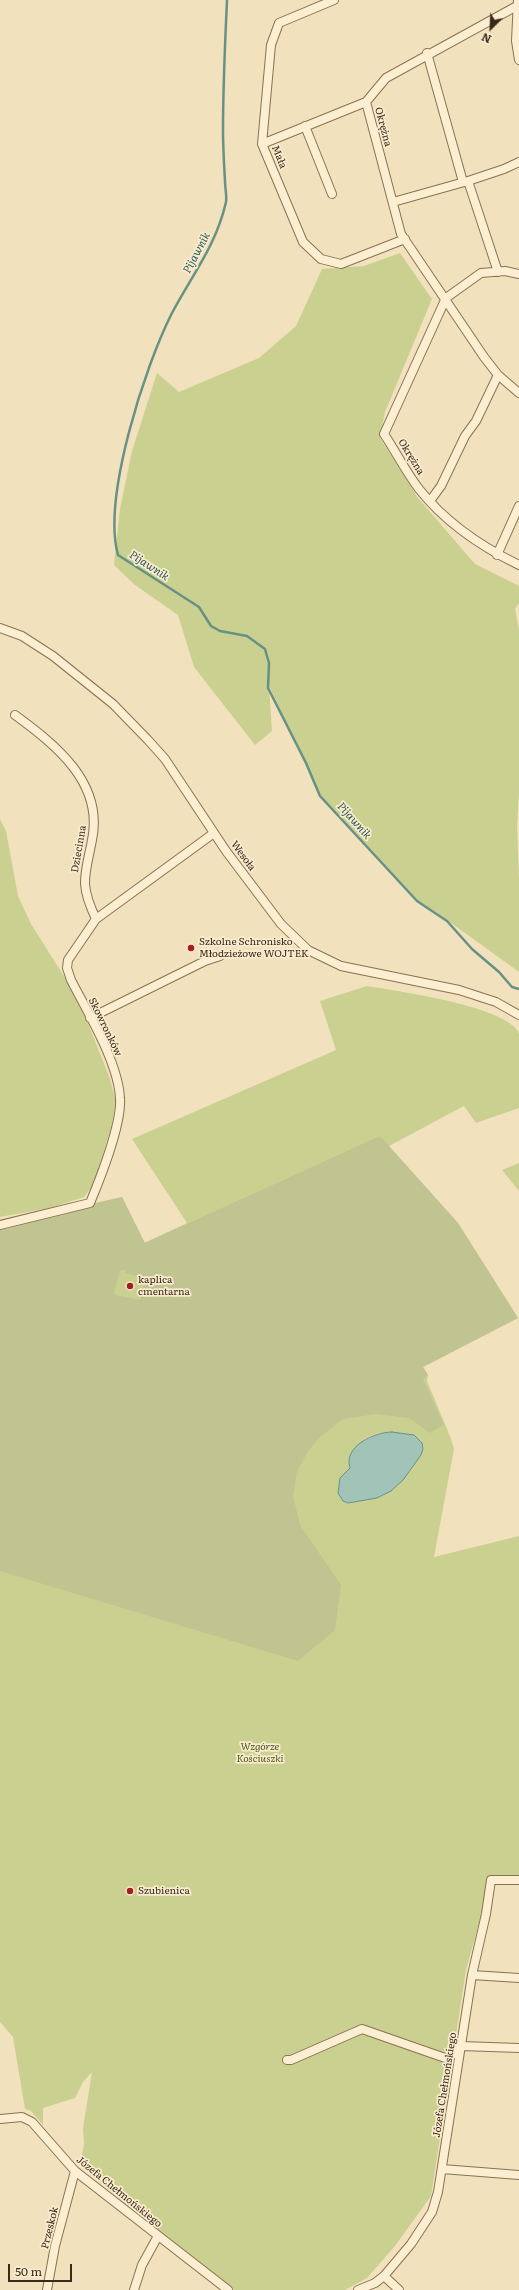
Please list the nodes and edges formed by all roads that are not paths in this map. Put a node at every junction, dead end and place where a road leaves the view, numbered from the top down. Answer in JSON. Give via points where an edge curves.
{"nodes":[{"id":1,"x":334,"y":0,"type":"edge"},
{"id":2,"x":518,"y":3,"type":"edge"},
{"id":3,"x":427,"y":54,"type":"junction"},
{"id":4,"x":519,"y":60,"type":"edge"},
{"id":5,"x":366,"y":102,"type":"junction"},
{"id":6,"x":305,"y":126,"type":"junction"},
{"id":7,"x":262,"y":144,"type":"junction"},
{"id":8,"x":519,"y":162,"type":"edge"},
{"id":9,"x":466,"y":182,"type":"junction"},
{"id":10,"x":332,"y":194,"type":"dead end"},
{"id":11,"x":393,"y":202,"type":"junction"},
{"id":12,"x":405,"y":239,"type":"junction"},
{"id":13,"x":498,"y":272,"type":"junction"},
{"id":14,"x":519,"y":274,"type":"edge"},
{"id":15,"x":446,"y":298,"type":"junction"},
{"id":16,"x":498,"y":375,"type":"junction"},
{"id":17,"x":519,"y":393,"type":"edge"},
{"id":18,"x":430,"y":501,"type":"junction"},
{"id":19,"x":519,"y":506,"type":"edge"},
{"id":20,"x":497,"y":555,"type":"junction"},
{"id":21,"x":519,"y":565,"type":"edge"},
{"id":22,"x":0,"y":628,"type":"edge"},
{"id":23,"x":16,"y":715,"type":"dead end"},
{"id":24,"x":214,"y":833,"type":"junction"},
{"id":25,"x":96,"y":919,"type":"junction"},
{"id":26,"x":220,"y":956,"type":"dead end"},
{"id":27,"x":519,"y":1015,"type":"edge"},
{"id":28,"x":90,"y":1018,"type":"junction"},
{"id":29,"x":0,"y":1225,"type":"edge"},
{"id":30,"x":519,"y":1880,"type":"edge"},
{"id":31,"x":472,"y":1975,"type":"junction"},
{"id":32,"x":519,"y":1978,"type":"edge"},
{"id":33,"x":461,"y":2046,"type":"junction"},
{"id":34,"x":519,"y":2048,"type":"edge"},
{"id":35,"x":286,"y":2060,"type":"dead end"},
{"id":36,"x":0,"y":2119,"type":"edge"},
{"id":37,"x":442,"y":2169,"type":"junction"},
{"id":38,"x":75,"y":2171,"type":"junction"},
{"id":39,"x":519,"y":2175,"type":"edge"},
{"id":40,"x":158,"y":2236,"type":"junction"},
{"id":41,"x":384,"y":2276,"type":"junction"},
{"id":42,"x":47,"y":2290,"type":"edge"},
{"id":43,"x":134,"y":2290,"type":"edge"},
{"id":44,"x":228,"y":2290,"type":"edge"},
{"id":45,"x":358,"y":2290,"type":"edge"},
{"id":46,"x":399,"y":2290,"type":"edge"}],
"edges":[{"from":1,"to":7,"type":"street","name":"Mała","via":[[279,23],[271,45]]},
{"from":2,"to":3,"type":"street","name":"Okrężna"},
{"from":2,"to":4,"type":"street","via":[[516,41]]},
{"from":3,"to":5,"type":"street","name":"Okrężna","via":[[386,78]]},
{"from":3,"to":9,"type":"street"},
{"from":5,"to":6,"type":"street"},
{"from":5,"to":11,"type":"street","name":"Okrężna"},
{"from":6,"to":7,"type":"street"},
{"from":6,"to":10,"type":"street"},
{"from":7,"to":12,"type":"street","name":"Mała","via":[[303,242],[321,259],[341,264]]},
{"from":8,"to":9,"type":"street"},
{"from":9,"to":11,"type":"street"},
{"from":9,"to":13,"type":"street"},
{"from":11,"to":12,"type":"street","name":"Okrężna"},
{"from":12,"to":15,"type":"street","name":"Okrężna"},
{"from":13,"to":14,"type":"street"},
{"from":13,"to":15,"type":"street","via":[[481,273]]},
{"from":15,"to":16,"type":"street","name":"Okrężna"},
{"from":15,"to":18,"type":"street","name":"Okrężna","via":[[384,434]]},
{"from":16,"to":17,"type":"street","name":"Okrężna"},
{"from":16,"to":18,"type":"street","via":[[441,486]]},
{"from":18,"to":20,"type":"street","name":"Okrężna","via":[[451,522]]},
{"from":19,"to":20,"type":"street"},
{"from":20,"to":21,"type":"street","name":"Okrężna"},
{"from":22,"to":24,"type":"street","name":"Wesoła","via":[[22,636],[53,656],[113,704],[165,759]]},
{"from":23,"to":25,"type":"street","name":"Dziecinna","via":[[39,732],[72,765],[84,782],[91,799],[94,818],[93,839],[84,877],[85,894]]},
{"from":24,"to":25,"type":"street","name":"Skowronków"},
{"from":24,"to":27,"type":"street","name":"Wesoła","via":[[280,924],[308,950],[341,966],[459,990],[496,1002]]},
{"from":25,"to":28,"type":"street","name":"Skowronków","via":[[71,954],[67,968]]},
{"from":26,"to":28,"type":"street"},
{"from":28,"to":29,"type":"street","name":"Skowronków","via":[[114,1068],[120,1099],[115,1129],[90,1203]]},
{"from":30,"to":31,"type":"street","name":"Józefa Chełmońskiego","via":[[491,1880]]},
{"from":31,"to":32,"type":"street"},
{"from":31,"to":33,"type":"street","name":"Józefa Chełmońskiego"},
{"from":33,"to":34,"type":"street"},
{"from":33,"to":35,"type":"street","via":[[448,2059],[362,2030]]},
{"from":33,"to":37,"type":"street","name":"Józefa Chełmońskiego"},
{"from":36,"to":38,"type":"street","name":"Józefa Chełmońskiego","via":[[22,2117],[32,2122]]},
{"from":37,"to":39,"type":"street"},
{"from":37,"to":41,"type":"street","name":"Józefa Chełmońskiego","via":[[432,2212],[423,2228]]},
{"from":38,"to":40,"type":"street","name":"Józefa Chełmońskiego"},
{"from":38,"to":42,"type":"street","name":"Przeskok","via":[[55,2246]]},
{"from":40,"to":43,"type":"street","via":[[142,2265]]},
{"from":40,"to":44,"type":"street","name":"Józefa Chełmońskiego"},
{"from":41,"to":45,"type":"street","name":"Józefa Chełmońskiego"},
{"from":41,"to":46,"type":"street"}]}
